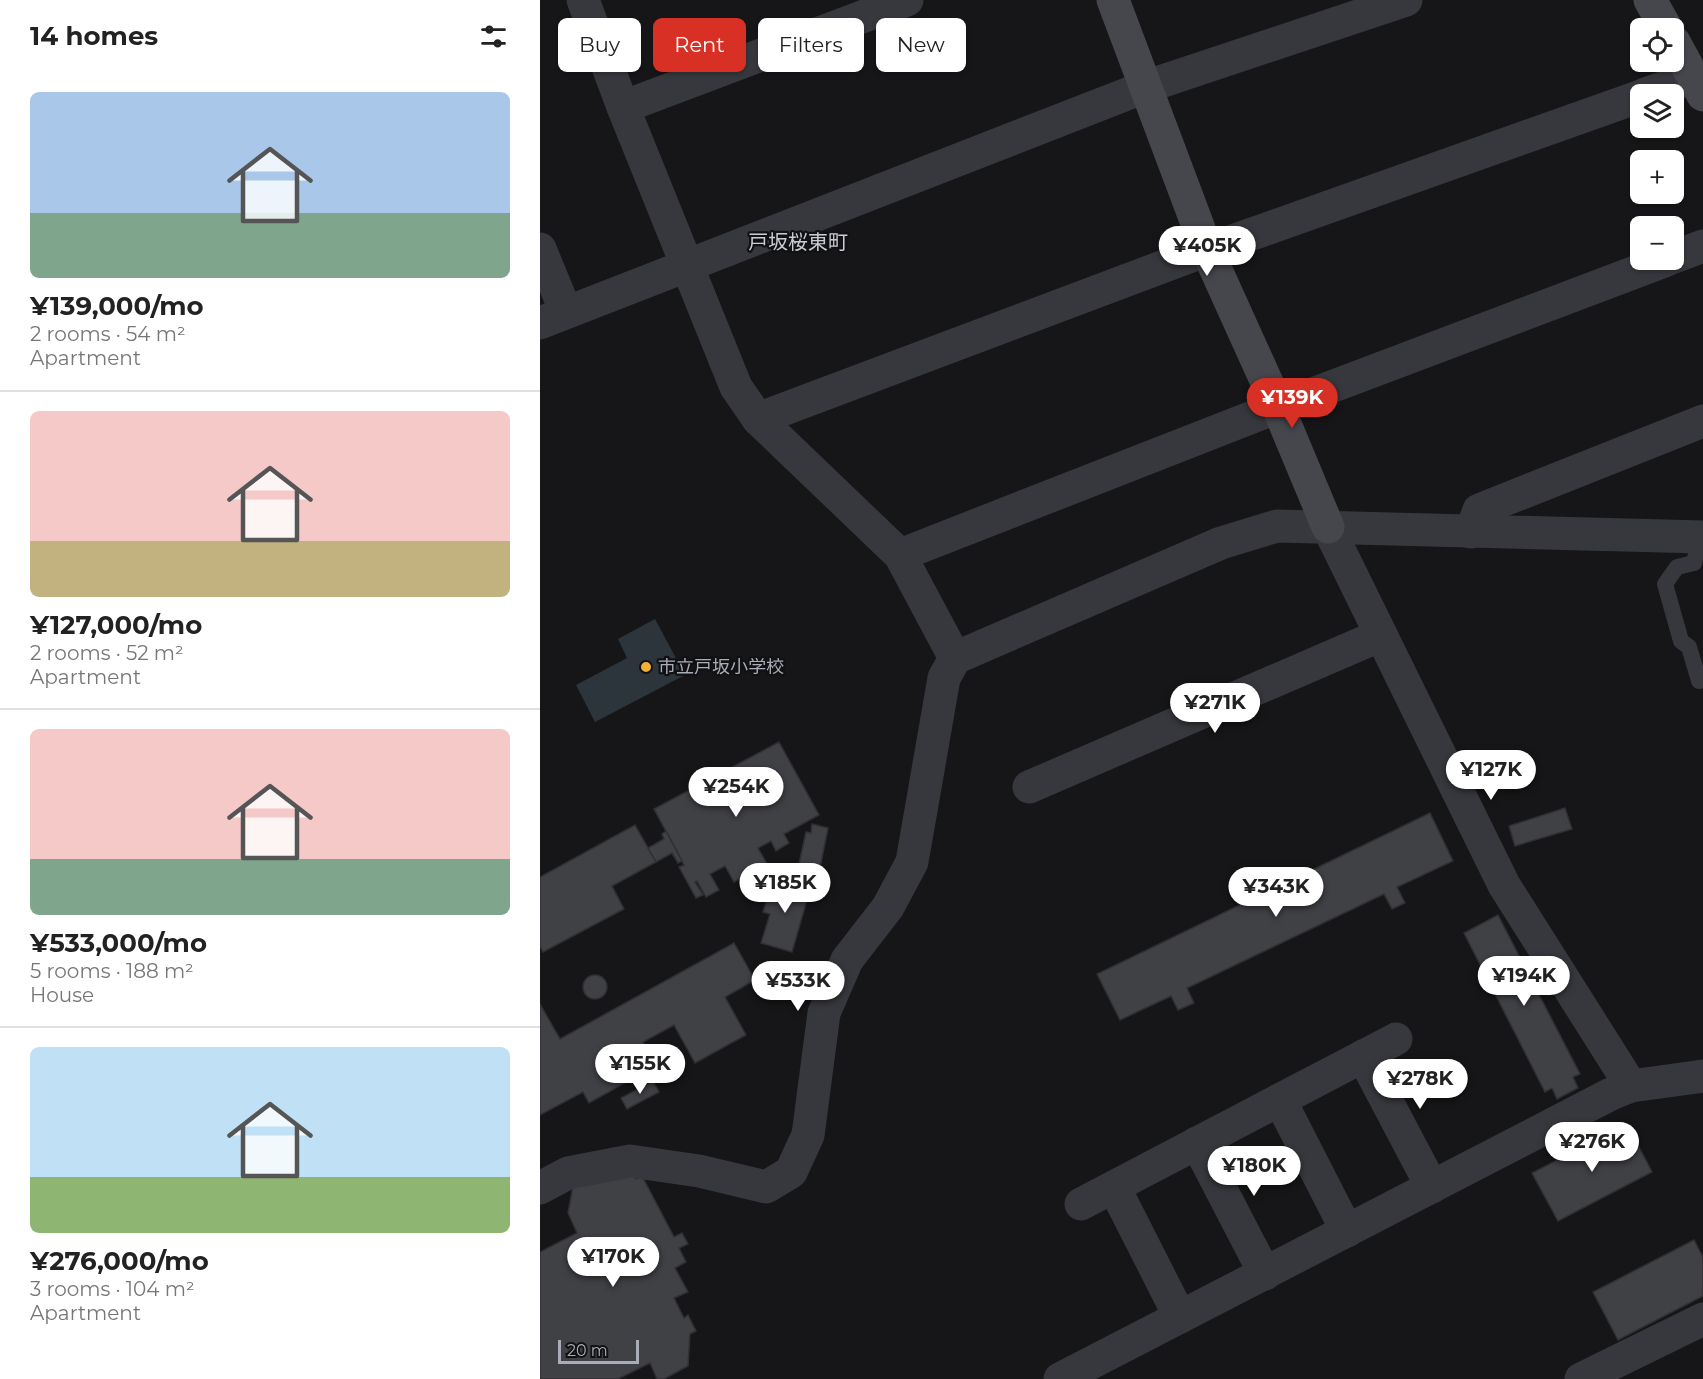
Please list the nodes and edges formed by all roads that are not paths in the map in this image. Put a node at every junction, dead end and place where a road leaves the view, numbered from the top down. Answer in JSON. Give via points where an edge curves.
{"nodes":[{"id":1,"x":583,"y":0,"type":"edge"},
{"id":2,"x":907,"y":0,"type":"edge"},
{"id":3,"x":1113,"y":0,"type":"edge"},
{"id":4,"x":1406,"y":0,"type":"edge"},
{"id":5,"x":1650,"y":0,"type":"edge"},
{"id":6,"x":1660,"y":18,"type":"edge"},
{"id":7,"x":1684,"y":60,"type":"edge"},
{"id":8,"x":1699,"y":86,"type":"edge"},
{"id":9,"x":1145,"y":87,"type":"junction"},
{"id":10,"x":1684,"y":88,"type":"edge"},
{"id":11,"x":1630,"y":100,"type":"edge"},
{"id":12,"x":623,"y":107,"type":"junction"},
{"id":13,"x":1703,"y":246,"type":"edge"},
{"id":14,"x":540,"y":249,"type":"edge"},
{"id":15,"x":1207,"y":250,"type":"junction"},
{"id":16,"x":1684,"y":253,"type":"edge"},
{"id":17,"x":686,"y":265,"type":"junction"},
{"id":18,"x":1640,"y":270,"type":"edge"},
{"id":19,"x":553,"y":318,"type":"edge"},
{"id":20,"x":1278,"y":407,"type":"junction"},
{"id":21,"x":758,"y":419,"type":"junction"},
{"id":22,"x":1703,"y":421,"type":"edge"},
{"id":23,"x":1328,"y":527,"type":"junction"},
{"id":24,"x":1471,"y":532,"type":"junction"},
{"id":25,"x":1701,"y":537,"type":"edge"},
{"id":26,"x":900,"y":555,"type":"junction"},
{"id":27,"x":1381,"y":635,"type":"junction"},
{"id":28,"x":955,"y":658,"type":"junction"},
{"id":29,"x":1699,"y":681,"type":"dead end"},
{"id":30,"x":1029,"y":787,"type":"dead end"},
{"id":31,"x":1396,"y":1039,"type":"dead end"},
{"id":32,"x":1363,"y":1056,"type":"junction"},
{"id":33,"x":1703,"y":1076,"type":"edge"},
{"id":34,"x":1630,"y":1086,"type":"junction"},
{"id":35,"x":1280,"y":1100,"type":"junction"},
{"id":36,"x":1197,"y":1143,"type":"junction"},
{"id":37,"x":1114,"y":1187,"type":"junction"},
{"id":38,"x":1432,"y":1187,"type":"junction"},
{"id":39,"x":540,"y":1188,"type":"edge"},
{"id":40,"x":1081,"y":1204,"type":"dead end"},
{"id":41,"x":1347,"y":1231,"type":"junction"},
{"id":42,"x":1265,"y":1274,"type":"junction"},
{"id":43,"x":1180,"y":1317,"type":"junction"},
{"id":44,"x":1703,"y":1319,"type":"edge"},
{"id":45,"x":1060,"y":1379,"type":"edge"},
{"id":46,"x":1581,"y":1379,"type":"edge"}],
"edges":[{"from":1,"to":12,"type":"street"},
{"from":2,"to":12,"type":"street"},
{"from":3,"to":9,"type":"street"},
{"from":4,"to":9,"type":"street"},
{"from":5,"to":6,"type":"street"},
{"from":7,"to":8,"type":"street"},
{"from":8,"to":10,"type":"street"},
{"from":9,"to":15,"type":"street"},
{"from":9,"to":17,"type":"street"},
{"from":11,"to":15,"type":"street"},
{"from":12,"to":17,"type":"street"},
{"from":13,"to":16,"type":"street"},
{"from":14,"to":19,"type":"street"},
{"from":15,"to":20,"type":"street"},
{"from":15,"to":21,"type":"street"},
{"from":17,"to":19,"type":"street"},
{"from":17,"to":21,"type":"street","via":[[736,387]]},
{"from":18,"to":20,"type":"street"},
{"from":20,"to":23,"type":"street"},
{"from":20,"to":26,"type":"street"},
{"from":21,"to":26,"type":"street"},
{"from":22,"to":24,"type":"street","via":[[1479,510]]},
{"from":23,"to":24,"type":"street"},
{"from":23,"to":27,"type":"street"},
{"from":23,"to":28,"type":"street","via":[[1277,526],[1221,543]]},
{"from":24,"to":25,"type":"street"},
{"from":25,"to":29,"type":"lane","via":[[1694,563],[1677,567],[1665,584],[1681,641],[1689,647]]},
{"from":26,"to":28,"type":"street"},
{"from":27,"to":30,"type":"street"},
{"from":27,"to":34,"type":"street","via":[[1504,885]]},
{"from":28,"to":39,"type":"street","via":[[944,678],[912,862],[888,907],[847,960],[824,1013],[808,1135],[791,1172],[766,1187],[699,1171],[630,1161],[568,1173]]},
{"from":31,"to":32,"type":"street"},
{"from":32,"to":35,"type":"street"},
{"from":32,"to":38,"type":"street"},
{"from":33,"to":34,"type":"street"},
{"from":34,"to":38,"type":"street"},
{"from":35,"to":36,"type":"street"},
{"from":35,"to":41,"type":"street"},
{"from":36,"to":37,"type":"street"},
{"from":36,"to":42,"type":"street"},
{"from":37,"to":40,"type":"street"},
{"from":37,"to":43,"type":"street"},
{"from":38,"to":41,"type":"street"},
{"from":41,"to":42,"type":"street"},
{"from":42,"to":43,"type":"street"},
{"from":43,"to":45,"type":"street"},
{"from":44,"to":46,"type":"street"}]}
